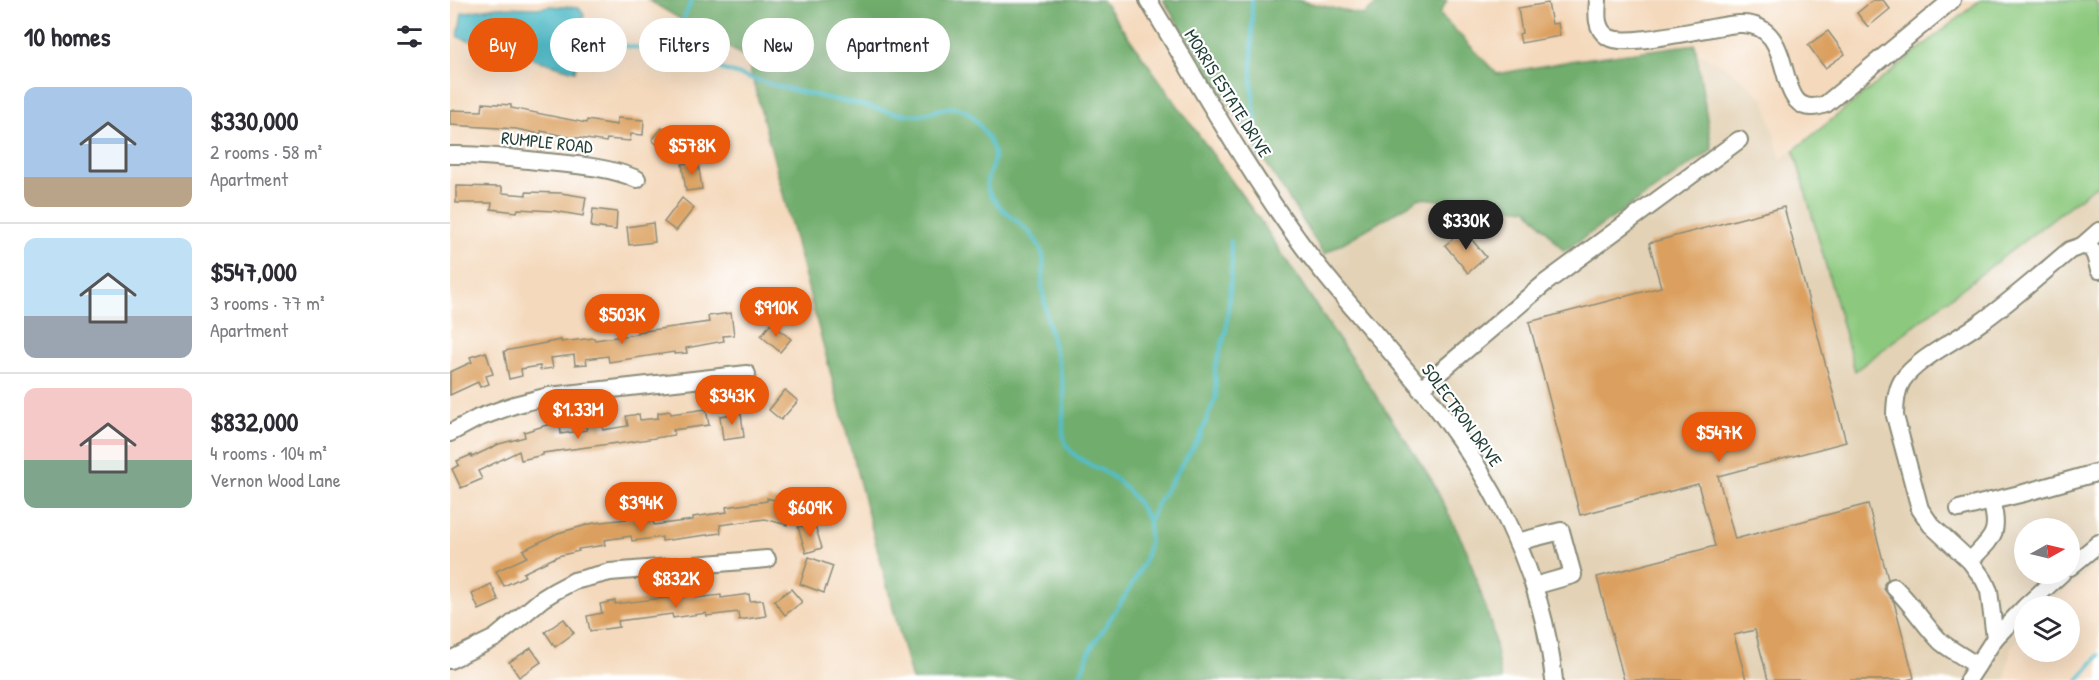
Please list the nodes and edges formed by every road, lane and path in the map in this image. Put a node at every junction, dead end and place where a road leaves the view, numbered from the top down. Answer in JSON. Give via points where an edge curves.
{"nodes":[{"id":1,"x":1148,"y":0,"type":"edge"},
{"id":2,"x":1598,"y":0,"type":"edge"},
{"id":3,"x":1952,"y":0,"type":"edge"},
{"id":4,"x":1739,"y":140,"type":"dead end"},
{"id":5,"x":450,"y":155,"type":"edge"},
{"id":6,"x":638,"y":179,"type":"dead end"},
{"id":7,"x":1275,"y":207,"type":"joint"},
{"id":8,"x":2099,"y":231,"type":"edge"},
{"id":9,"x":2082,"y":246,"type":"junction"},
{"id":10,"x":2099,"y":270,"type":"edge"},
{"id":11,"x":747,"y":374,"type":"dead end"},
{"id":12,"x":1420,"y":389,"type":"junction"},
{"id":13,"x":450,"y":433,"type":"edge"},
{"id":14,"x":2099,"y":471,"type":"edge"},
{"id":15,"x":1991,"y":501,"type":"junction"},
{"id":16,"x":1959,"y":509,"type":"dead end"},
{"id":17,"x":1518,"y":542,"type":"junction"},
{"id":18,"x":2099,"y":543,"type":"edge"},
{"id":19,"x":767,"y":559,"type":"dead end"},
{"id":20,"x":2080,"y":559,"type":"edge"},
{"id":21,"x":1970,"y":561,"type":"junction"},
{"id":22,"x":2050,"y":584,"type":"edge"},
{"id":23,"x":1534,"y":585,"type":"junction"},
{"id":24,"x":1894,"y":587,"type":"dead end"},
{"id":25,"x":2036,"y":596,"type":"edge"},
{"id":26,"x":2014,"y":618,"type":"edge"},
{"id":27,"x":1995,"y":638,"type":"junction"},
{"id":28,"x":450,"y":660,"type":"edge"},
{"id":29,"x":1973,"y":673,"type":"edge"},
{"id":30,"x":1554,"y":680,"type":"edge"}],
"edges":[{"from":1,"to":7,"type":"street","name":"MORRIS ESTATE DRIVE"},
{"from":2,"to":3,"type":"street","via":[[1599,26],[1603,33],[1617,40],[1740,24],[1759,28],[1778,46],[1791,95],[1809,108],[1826,104]]},
{"from":4,"to":12,"type":"street","via":[[1545,283]]},
{"from":5,"to":6,"type":"street","name":"RUMPLE ROAD","via":[[597,167]]},
{"from":7,"to":12,"type":"street","name":"SOLECTRON DRIVE","via":[[1331,285]]},
{"from":8,"to":9,"type":"street"},
{"from":9,"to":10,"type":"street","via":[[2090,247]]},
{"from":9,"to":21,"type":"street","via":[[2070,250],[1979,324],[1919,365],[1903,380],[1898,392],[1895,416],[1920,509],[1931,525]]},
{"from":11,"to":13,"type":"street","via":[[549,396],[478,418]]},
{"from":12,"to":17,"type":"street","name":"SOLECTRON DRIVE","via":[[1476,464]]},
{"from":14,"to":15,"type":"street"},
{"from":15,"to":16,"type":"street"},
{"from":15,"to":21,"type":"street","via":[[1997,526]]},
{"from":17,"to":23,"type":"street","name":"SOLECTRON DRIVE"},
{"from":17,"to":23,"type":"street","via":[[1561,531],[1573,575]]},
{"from":18,"to":20,"type":"street"},
{"from":19,"to":28,"type":"street","via":[[591,576],[555,591],[495,638]]},
{"from":21,"to":27,"type":"street","via":[[1989,591]]},
{"from":22,"to":25,"type":"street"},
{"from":23,"to":30,"type":"street","name":"SOLECTRON DRIVE"},
{"from":24,"to":29,"type":"street"},
{"from":26,"to":27,"type":"street"},
{"from":27,"to":29,"type":"street"}]}
